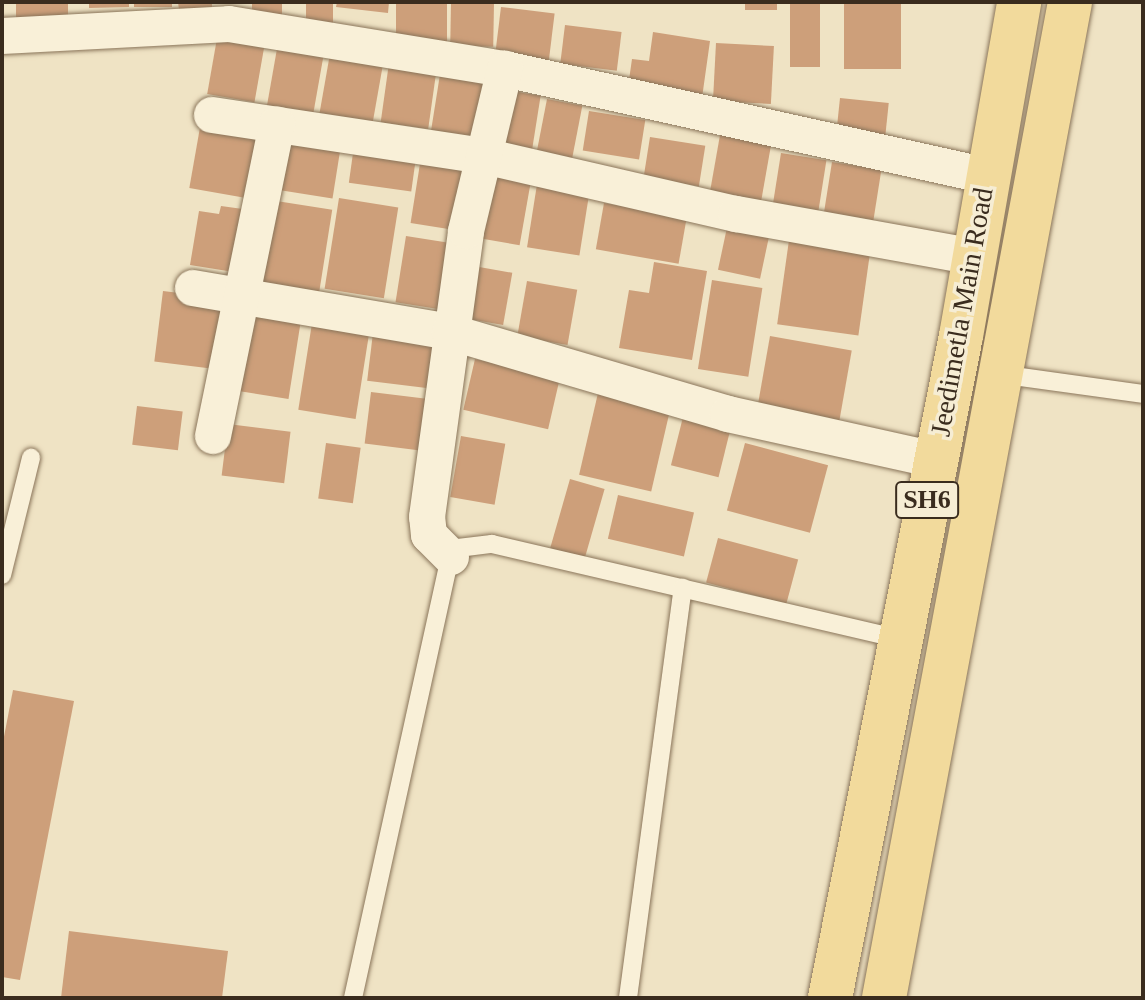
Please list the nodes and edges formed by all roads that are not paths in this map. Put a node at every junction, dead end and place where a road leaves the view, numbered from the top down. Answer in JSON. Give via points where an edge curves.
{"nodes":[{"id":1,"x":1019,"y":2,"type":"edge"},
{"id":2,"x":1070,"y":2,"type":"edge"},
{"id":3,"x":2,"y":36,"type":"edge"},
{"id":4,"x":505,"y":69,"type":"junction"},
{"id":5,"x":212,"y":115,"type":"dead end"},
{"id":6,"x":277,"y":125,"type":"junction"},
{"id":7,"x":484,"y":156,"type":"junction"},
{"id":8,"x":987,"y":176,"type":"junction"},
{"id":9,"x":974,"y":257,"type":"junction"},
{"id":10,"x":193,"y":288,"type":"dead end"},
{"id":11,"x":242,"y":297,"type":"junction"},
{"id":12,"x":450,"y":332,"type":"junction"},
{"id":13,"x":999,"y":374,"type":"junction"},
{"id":14,"x":1143,"y":394,"type":"edge"},
{"id":15,"x":213,"y":436,"type":"dead end"},
{"id":16,"x":31,"y":458,"type":"dead end"},
{"id":17,"x":935,"y":460,"type":"junction"},
{"id":18,"x":451,"y":557,"type":"junction"},
{"id":19,"x":2,"y":575,"type":"edge"},
{"id":20,"x":683,"y":588,"type":"junction"},
{"id":21,"x":900,"y":639,"type":"junction"},
{"id":22,"x":353,"y":998,"type":"edge"},
{"id":23,"x":628,"y":998,"type":"edge"},
{"id":24,"x":830,"y":998,"type":"edge"},
{"id":25,"x":884,"y":998,"type":"edge"}],
"edges":[{"from":1,"to":8,"type":"main road","name":"Jeedimetla Main Road","number":"SH6"},
{"from":2,"to":13,"type":"main road","name":"Jeedimetla Main Road","number":"SH6"},
{"from":3,"to":4,"type":"street","via":[[229,24]]},
{"from":4,"to":7,"type":"street"},
{"from":4,"to":8,"type":"street"},
{"from":5,"to":6,"type":"street"},
{"from":6,"to":7,"type":"street"},
{"from":6,"to":11,"type":"street"},
{"from":7,"to":9,"type":"street","via":[[736,214]]},
{"from":7,"to":12,"type":"street"},
{"from":8,"to":9,"type":"main road","name":"Jeedimetla Main Road","number":"SH6"},
{"from":9,"to":17,"type":"main road","name":"Jeedimetla Main Road","number":"SH6"},
{"from":10,"to":11,"type":"street"},
{"from":11,"to":12,"type":"street"},
{"from":11,"to":15,"type":"street"},
{"from":12,"to":17,"type":"street","via":[[728,414]]},
{"from":12,"to":18,"type":"street","via":[[427,517],[429,535]]},
{"from":13,"to":14,"type":"lane"},
{"from":13,"to":25,"type":"main road","name":"Jeedimetla Main Road","number":"SH6"},
{"from":16,"to":19,"type":"lane"},
{"from":17,"to":21,"type":"main road","name":"Jeedimetla Main Road","number":"SH6"},
{"from":18,"to":20,"type":"lane","via":[[471,543],[492,544]]},
{"from":18,"to":22,"type":"lane"},
{"from":20,"to":21,"type":"lane"},
{"from":20,"to":23,"type":"lane"},
{"from":21,"to":24,"type":"main road","name":"Jeedimetla Main Road","number":"SH6"}]}
